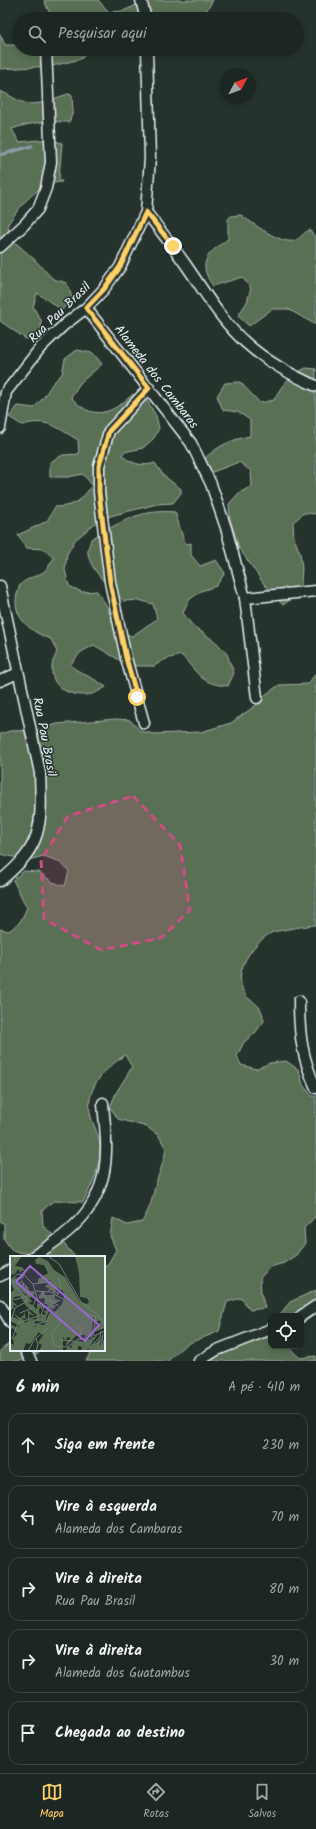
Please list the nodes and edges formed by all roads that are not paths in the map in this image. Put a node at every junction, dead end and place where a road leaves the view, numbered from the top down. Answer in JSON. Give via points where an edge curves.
{"nodes":[{"id":1,"x":141,"y":0,"type":"edge"},
{"id":2,"x":144,"y":12,"type":"edge"},
{"id":3,"x":46,"y":56,"type":"edge"},
{"id":4,"x":147,"y":56,"type":"edge"},
{"id":5,"x":146,"y":212,"type":"junction"},
{"id":6,"x":0,"y":248,"type":"edge"},
{"id":7,"x":86,"y":308,"type":"junction"},
{"id":8,"x":316,"y":386,"type":"edge"},
{"id":9,"x":149,"y":388,"type":"junction"},
{"id":10,"x":3,"y":393,"type":"edge"},
{"id":11,"x":0,"y":428,"type":"edge"},
{"id":12,"x":0,"y":586,"type":"edge"},
{"id":13,"x":316,"y":591,"type":"edge"},
{"id":14,"x":245,"y":598,"type":"junction"},
{"id":15,"x":18,"y":673,"type":"junction"},
{"id":16,"x":0,"y":681,"type":"edge"},
{"id":17,"x":257,"y":698,"type":"dead end"},
{"id":18,"x":144,"y":722,"type":"dead end"},
{"id":19,"x":0,"y":881,"type":"edge"},
{"id":20,"x":299,"y":1001,"type":"dead end"},
{"id":21,"x":316,"y":1088,"type":"edge"},
{"id":22,"x":103,"y":1103,"type":"dead end"},
{"id":23,"x":33,"y":1256,"type":"edge"},
{"id":24,"x":10,"y":1271,"type":"edge"},
{"id":25,"x":0,"y":1276,"type":"edge"},
{"id":26,"x":0,"y":1305,"type":"edge"},
{"id":27,"x":316,"y":1306,"type":"edge"},
{"id":28,"x":304,"y":1314,"type":"edge"},
{"id":29,"x":10,"y":1321,"type":"edge"},
{"id":30,"x":268,"y":1330,"type":"edge"},
{"id":31,"x":26,"y":1351,"type":"edge"},
{"id":32,"x":31,"y":1361,"type":"edge"},
{"id":33,"x":198,"y":1361,"type":"edge"}],
"edges":[{"from":1,"to":2,"type":"street"},
{"from":3,"to":6,"type":"street","via":[[51,162],[46,188],[38,209]]},
{"from":4,"to":5,"type":"street","name":"Rua Pau Brasil","via":[[150,158]]},
{"from":5,"to":7,"type":"street","name":"Rua Pau Brasil","via":[[120,267]]},
{"from":5,"to":8,"type":"street","via":[[173,246],[223,319],[245,343],[295,376]]},
{"from":7,"to":9,"type":"street","name":"Alameda dos Cambaras"},
{"from":7,"to":10,"type":"street","name":"Rua Pau Brasil","via":[[42,347]]},
{"from":9,"to":14,"type":"street","name":"Alameda dos Cambaras","via":[[191,443],[211,484]]},
{"from":9,"to":18,"type":"street","via":[[109,431],[99,466],[99,492],[110,582],[126,658]]},
{"from":10,"to":11,"type":"street","name":"Rua Pau Brasil"},
{"from":12,"to":15,"type":"street","name":"Rua Pau Brasil"},
{"from":13,"to":14,"type":"street"},
{"from":14,"to":17,"type":"street","name":"Alameda dos Cambaras"},
{"from":15,"to":16,"type":"street"},
{"from":15,"to":19,"type":"street","name":"Rua Pau Brasil","via":[[40,773],[39,831],[28,854]]},
{"from":20,"to":21,"type":"street","via":[[299,1028],[303,1053]]},
{"from":22,"to":23,"type":"street","via":[[106,1153],[93,1203],[83,1218],[67,1233]]},
{"from":24,"to":25,"type":"street"},
{"from":26,"to":29,"type":"street"},
{"from":27,"to":28,"type":"street"},
{"from":30,"to":33,"type":"street","via":[[217,1350]]},
{"from":31,"to":32,"type":"street"}]}
